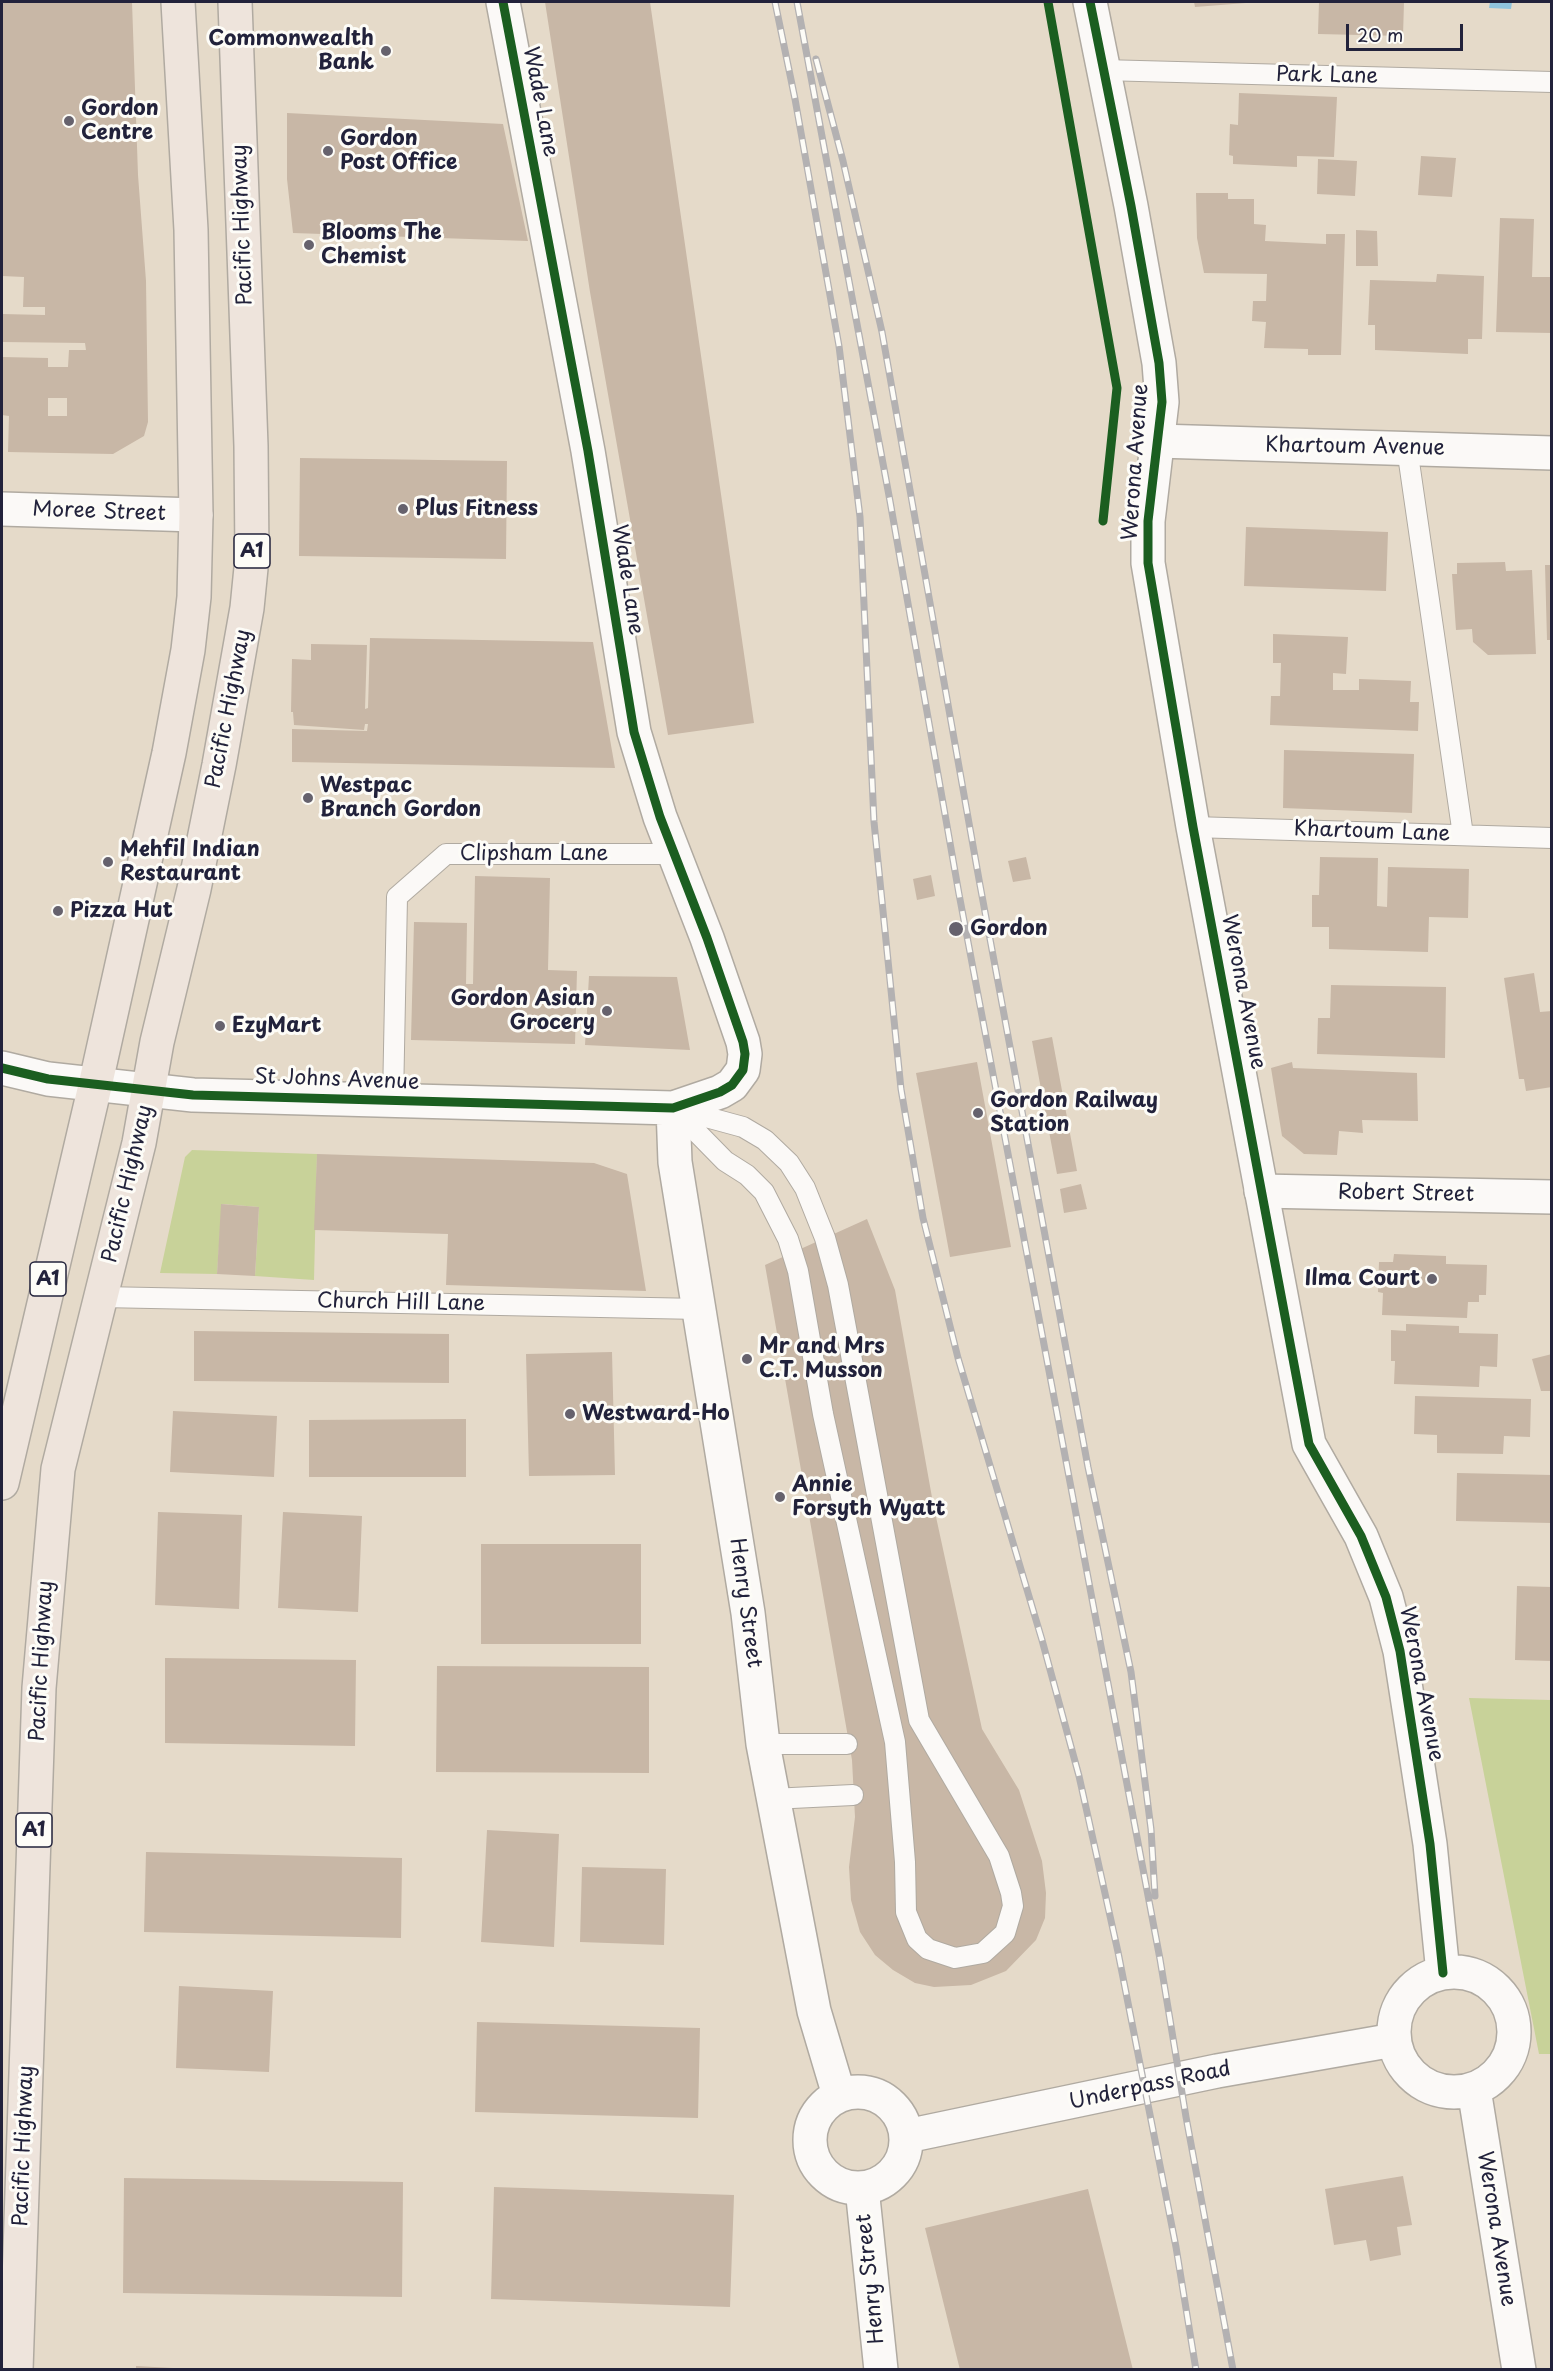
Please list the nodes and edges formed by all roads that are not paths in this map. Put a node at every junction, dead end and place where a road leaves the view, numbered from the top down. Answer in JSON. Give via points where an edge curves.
{"nodes":[{"id":1,"x":177,"y":2,"type":"edge"},
{"id":2,"x":235,"y":2,"type":"edge"},
{"id":3,"x":503,"y":2,"type":"edge"},
{"id":4,"x":1090,"y":2,"type":"edge"},
{"id":5,"x":1102,"y":70,"type":"junction"},
{"id":6,"x":1551,"y":82,"type":"edge"},
{"id":7,"x":1158,"y":441,"type":"junction"},
{"id":8,"x":1407,"y":448,"type":"junction"},
{"id":9,"x":1551,"y":453,"type":"edge"},
{"id":10,"x":2,"y":509,"type":"edge"},
{"id":11,"x":196,"y":515,"type":"junction"},
{"id":12,"x":1193,"y":827,"type":"junction"},
{"id":13,"x":1463,"y":835,"type":"junction"},
{"id":14,"x":1551,"y":838,"type":"edge"},
{"id":15,"x":674,"y":854,"type":"junction"},
{"id":16,"x":2,"y":1068,"type":"edge"},
{"id":17,"x":95,"y":1086,"type":"junction"},
{"id":18,"x":149,"y":1091,"type":"junction"},
{"id":19,"x":393,"y":1100,"type":"junction"},
{"id":20,"x":672,"y":1108,"type":"junction"},
{"id":21,"x":1261,"y":1191,"type":"junction"},
{"id":22,"x":1551,"y":1197,"type":"edge"},
{"id":23,"x":101,"y":1297,"type":"junction"},
{"id":24,"x":700,"y":1309,"type":"junction"},
{"id":25,"x":2,"y":1483,"type":"edge"},
{"id":26,"x":763,"y":1744,"type":"junction"},
{"id":27,"x":847,"y":1744,"type":"dead end"},
{"id":28,"x":853,"y":1795,"type":"dead end"},
{"id":29,"x":772,"y":1799,"type":"junction"},
{"id":30,"x":1443,"y":1973,"type":"junction"},
{"id":31,"x":1394,"y":2040,"type":"junction"},
{"id":32,"x":1474,"y":2089,"type":"junction"},
{"id":33,"x":839,"y":2095,"type":"junction"},
{"id":34,"x":906,"y":2136,"type":"junction"},
{"id":35,"x":862,"y":2188,"type":"junction"},
{"id":36,"x":16,"y":2370,"type":"edge"},
{"id":37,"x":881,"y":2370,"type":"edge"},
{"id":38,"x":1519,"y":2370,"type":"edge"}],
"edges":[{"from":1,"to":11,"type":"highway","number":"A1","via":[[191,230]]},
{"from":2,"to":18,"type":"highway","name":"Pacific Highway","number":"A1","via":[[252,558],[219,765]]},
{"from":3,"to":15,"type":"street","name":"Wade Lane","via":[[588,451],[634,732]]},
{"from":4,"to":5,"type":"street","name":"Werona Avenue"},
{"from":5,"to":6,"type":"lane","name":"Park Lane"},
{"from":5,"to":7,"type":"street","name":"Werona Avenue","via":[[1159,363],[1162,402]]},
{"from":7,"to":8,"type":"street","name":"Khartoum Avenue"},
{"from":7,"to":12,"type":"street","name":"Werona Avenue","via":[[1148,521],[1148,563]]},
{"from":8,"to":9,"type":"street","name":"Khartoum Avenue"},
{"from":8,"to":13,"type":"lane"},
{"from":10,"to":11,"type":"street","name":"Moree Street"},
{"from":11,"to":17,"type":"highway","number":"A1","via":[[188,650]]},
{"from":12,"to":13,"type":"lane","name":"Khartoum Lane"},
{"from":12,"to":21,"type":"street","name":"Werona Avenue"},
{"from":13,"to":14,"type":"lane","name":"Khartoum Lane"},
{"from":15,"to":19,"type":"lane","name":"Clipsham Lane","via":[[446,854],[438,861],[397,897]]},
{"from":15,"to":20,"type":"street","name":"Wade Lane","via":[[711,948],[745,1062],[739,1079],[732,1085]]},
{"from":16,"to":17,"type":"street","name":"St Johns Avenue"},
{"from":17,"to":18,"type":"street","name":"St Johns Avenue"},
{"from":17,"to":25,"type":"highway","number":"A1"},
{"from":18,"to":19,"type":"street","name":"St Johns Avenue"},
{"from":18,"to":23,"type":"highway","name":"Pacific Highway","number":"A1","via":[[140,1143]]},
{"from":19,"to":20,"type":"street","name":"St Johns Avenue"},
{"from":20,"to":20,"type":"lane","via":[[743,1127],[765,1140],[800,1180],[825,1238],[838,1285],[919,1720],[999,1856],[1011,1893],[1013,1906],[1008,1927],[983,1953],[955,1958],[934,1952],[917,1939],[906,1912],[896,1742],[823,1414],[798,1271],[788,1239],[764,1192],[725,1161]]},
{"from":20,"to":24,"type":"street","name":"Henry Street","via":[[675,1162]]},
{"from":21,"to":22,"type":"street","name":"Robert Street"},
{"from":21,"to":30,"type":"street","name":"Werona Avenue","via":[[1309,1444],[1361,1536],[1394,1621],[1415,1737]]},
{"from":23,"to":24,"type":"lane","name":"Church Hill Lane"},
{"from":23,"to":36,"type":"highway","name":"Pacific Highway","number":"A1","via":[[58,1469],[47,1575],[39,1688]]},
{"from":24,"to":26,"type":"street","name":"Henry Street","via":[[748,1613]]},
{"from":26,"to":27,"type":"lane"},
{"from":26,"to":29,"type":"street","name":"Henry Street"},
{"from":28,"to":29,"type":"lane"},
{"from":29,"to":33,"type":"street","name":"Henry Street","via":[[814,2011]]},
{"from":30,"to":31,"type":"street","via":[[1424,1980],[1402,2001]]},
{"from":30,"to":32,"type":"street","via":[[1463,1972],[1482,1978],[1498,1991],[1513,2017],[1515,2037],[1510,2056],[1492,2079]]},
{"from":31,"to":32,"type":"street","via":[[1402,2062],[1423,2083],[1451,2092]]},
{"from":31,"to":34,"type":"street","name":"Underpass Road"},
{"from":32,"to":38,"type":"street","name":"Werona Avenue"},
{"from":33,"to":34,"type":"street","via":[[869,2092],[883,2098],[903,2121]]},
{"from":33,"to":35,"type":"street","via":[[817,2114],[810,2144],[814,2158],[833,2181]]},
{"from":34,"to":35,"type":"street","via":[[902,2161],[895,2171],[886,2180]]},
{"from":35,"to":37,"type":"street","name":"Henry Street"}]}
